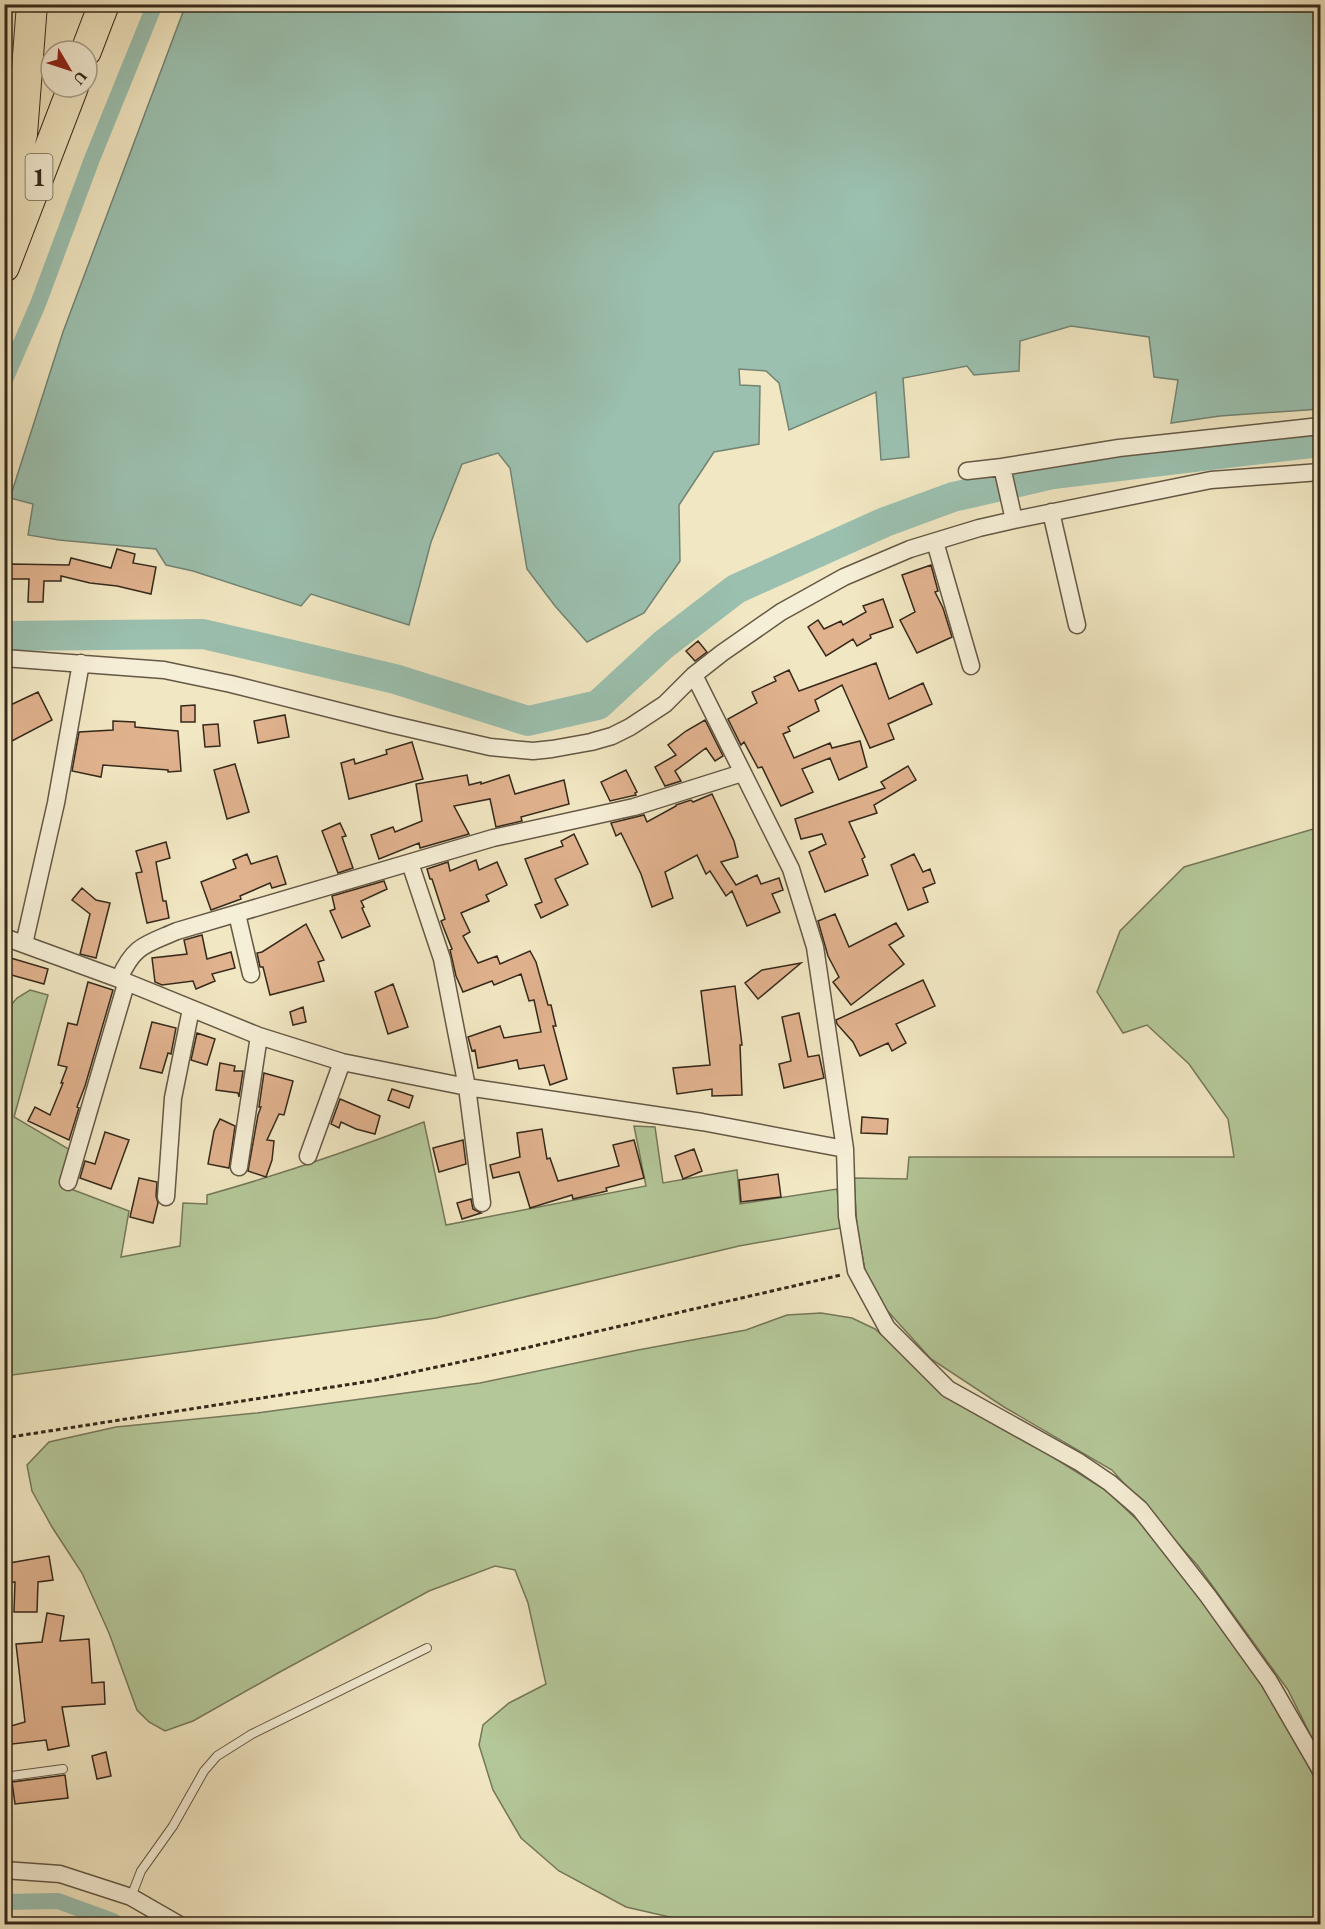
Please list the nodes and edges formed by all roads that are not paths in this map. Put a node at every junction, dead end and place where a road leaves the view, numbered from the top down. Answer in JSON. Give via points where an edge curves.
{"nodes":[{"id":1,"x":32,"y":4,"type":"edge"},
{"id":2,"x":104,"y":4,"type":"edge"},
{"id":3,"x":91,"y":39,"type":"edge"},
{"id":4,"x":15,"y":86,"type":"edge"},
{"id":5,"x":68,"y":99,"type":"edge"},
{"id":6,"x":4,"y":208,"type":"edge"},
{"id":7,"x":4,"y":267,"type":"edge"},
{"id":8,"x":1320,"y":426,"type":"edge"},
{"id":9,"x":967,"y":471,"type":"dead end"},
{"id":10,"x":1320,"y":472,"type":"edge"},
{"id":11,"x":1004,"y":473,"type":"junction"},
{"id":12,"x":1051,"y":512,"type":"junction"},
{"id":13,"x":1014,"y":520,"type":"junction"},
{"id":14,"x":934,"y":542,"type":"junction"},
{"id":15,"x":1077,"y":625,"type":"dead end"},
{"id":16,"x":4,"y":658,"type":"edge"},
{"id":17,"x":81,"y":663,"type":"junction"},
{"id":18,"x":970,"y":666,"type":"dead end"},
{"id":19,"x":694,"y":675,"type":"junction"},
{"id":20,"x":742,"y":773,"type":"junction"},
{"id":21,"x":410,"y":863,"type":"junction"},
{"id":22,"x":237,"y":914,"type":"junction"},
{"id":23,"x":4,"y":937,"type":"edge"},
{"id":24,"x":24,"y":944,"type":"junction"},
{"id":25,"x":251,"y":974,"type":"dead end"},
{"id":26,"x":123,"y":981,"type":"junction"},
{"id":27,"x":191,"y":1009,"type":"junction"},
{"id":28,"x":260,"y":1036,"type":"junction"},
{"id":29,"x":342,"y":1062,"type":"junction"},
{"id":30,"x":467,"y":1088,"type":"junction"},
{"id":31,"x":845,"y":1149,"type":"junction"},
{"id":32,"x":308,"y":1156,"type":"dead end"},
{"id":33,"x":239,"y":1167,"type":"dead end"},
{"id":34,"x":69,"y":1182,"type":"dead end"},
{"id":35,"x":166,"y":1197,"type":"dead end"},
{"id":36,"x":482,"y":1203,"type":"dead end"},
{"id":37,"x":427,"y":1648,"type":"dead end"},
{"id":38,"x":63,"y":1769,"type":"dead end"},
{"id":39,"x":1320,"y":1769,"type":"edge"},
{"id":40,"x":4,"y":1777,"type":"edge"},
{"id":41,"x":4,"y":1870,"type":"edge"},
{"id":42,"x":131,"y":1897,"type":"junction"},
{"id":43,"x":178,"y":1924,"type":"edge"}],
"edges":[{"from":1,"to":4,"type":"highway","number":"1"},
{"from":2,"to":3,"type":"highway"},
{"from":4,"to":6,"type":"highway","number":"1","via":[[22,134]]},
{"from":5,"to":7,"type":"highway","number":"1"},
{"from":8,"to":11,"type":"street","via":[[1119,448]]},
{"from":9,"to":11,"type":"street"},
{"from":10,"to":12,"type":"street","via":[[1211,480]]},
{"from":11,"to":13,"type":"street"},
{"from":12,"to":13,"type":"street"},
{"from":12,"to":15,"type":"street"},
{"from":13,"to":14,"type":"street"},
{"from":14,"to":18,"type":"street"},
{"from":14,"to":19,"type":"street","via":[[877,562],[812,594],[751,632]]},
{"from":16,"to":17,"type":"street"},
{"from":17,"to":19,"type":"street","via":[[164,670],[490,747],[533,751],[612,736],[656,710]]},
{"from":17,"to":24,"type":"street","via":[[56,803]]},
{"from":19,"to":20,"type":"street"},
{"from":20,"to":21,"type":"street","via":[[634,807],[493,838]]},
{"from":20,"to":31,"type":"street","via":[[791,869],[815,946]]},
{"from":21,"to":22,"type":"street"},
{"from":21,"to":30,"type":"street","via":[[442,959]]},
{"from":22,"to":25,"type":"street"},
{"from":22,"to":26,"type":"street","via":[[177,931],[140,948],[128,960]]},
{"from":23,"to":24,"type":"street"},
{"from":24,"to":26,"type":"street"},
{"from":26,"to":27,"type":"street"},
{"from":26,"to":34,"type":"street"},
{"from":27,"to":28,"type":"street"},
{"from":27,"to":35,"type":"street","via":[[173,1098]]},
{"from":28,"to":29,"type":"street"},
{"from":28,"to":33,"type":"street"},
{"from":29,"to":30,"type":"street"},
{"from":29,"to":32,"type":"street"},
{"from":30,"to":31,"type":"street","via":[[702,1122]]},
{"from":30,"to":36,"type":"street"},
{"from":31,"to":39,"type":"street","via":[[847,1216],[856,1272],[887,1328],[948,1389],[1079,1462],[1140,1509],[1269,1681]]},
{"from":37,"to":42,"type":"lane","via":[[252,1734],[217,1756],[141,1871]]},
{"from":38,"to":40,"type":"lane"},
{"from":41,"to":42,"type":"street","via":[[60,1874]]},
{"from":42,"to":43,"type":"street"}]}
